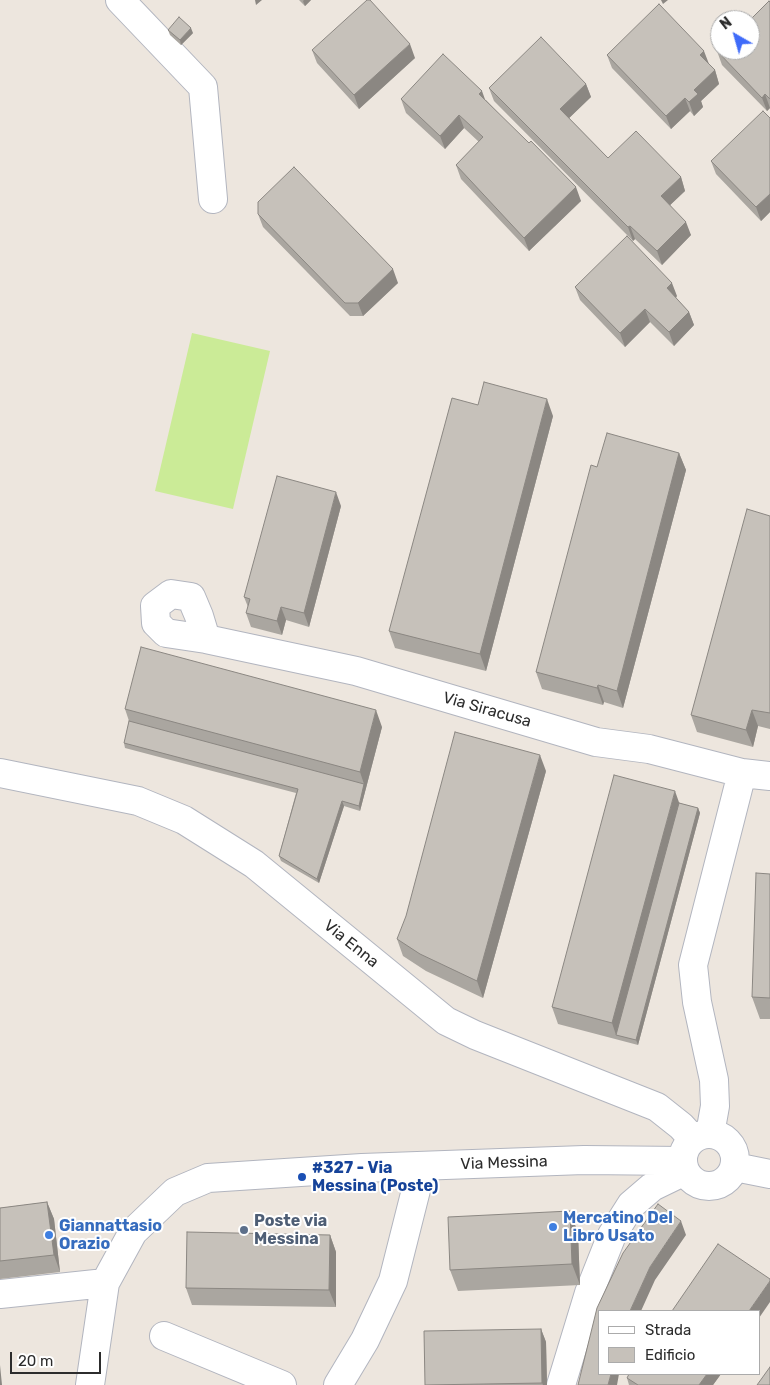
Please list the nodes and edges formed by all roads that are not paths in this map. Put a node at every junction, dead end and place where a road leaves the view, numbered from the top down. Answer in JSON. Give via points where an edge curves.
{"nodes":[{"id":1,"x":120,"y":0,"type":"edge"},
{"id":2,"x":213,"y":199,"type":"dead end"},
{"id":3,"x":206,"y":639,"type":"dead end"},
{"id":4,"x":0,"y":773,"type":"edge"},
{"id":5,"x":742,"y":773,"type":"junction"},
{"id":6,"x":770,"y":776,"type":"edge"},
{"id":7,"x":692,"y":1151,"type":"junction"},
{"id":8,"x":422,"y":1166,"type":"junction"},
{"id":9,"x":735,"y":1166,"type":"junction"},
{"id":10,"x":770,"y":1174,"type":"edge"},
{"id":11,"x":105,"y":1283,"type":"junction"},
{"id":12,"x":0,"y":1294,"type":"edge"},
{"id":13,"x":164,"y":1336,"type":"dead end"},
{"id":14,"x":256,"y":1380,"type":"edge"},
{"id":15,"x":90,"y":1385,"type":"edge"},
{"id":16,"x":282,"y":1385,"type":"edge"},
{"id":17,"x":338,"y":1385,"type":"edge"},
{"id":18,"x":562,"y":1385,"type":"edge"}],
"edges":[{"from":1,"to":2,"type":"street","via":[[203,87]]},
{"from":3,"to":5,"type":"street","name":"Via Siracusa","via":[[356,671],[596,742],[649,749]]},
{"from":4,"to":7,"type":"street","name":"Via Enna","via":[[138,801],[184,820],[254,864],[446,1021],[657,1107],[681,1126]]},
{"from":5,"to":6,"type":"street","name":"Via Siracusa"},
{"from":5,"to":7,"type":"street","via":[[693,965],[697,1002],[714,1080],[715,1106]]},
{"from":7,"to":8,"type":"street","name":"Via Messina","via":[[608,1159]]},
{"from":7,"to":9,"type":"street","via":[[720,1136],[728,1141],[736,1158]]},
{"from":7,"to":9,"type":"street","via":[[692,1180],[700,1185],[709,1187],[726,1181]]},
{"from":7,"to":18,"type":"street","via":[[631,1205],[612,1235],[589,1293]]},
{"from":8,"to":11,"type":"street","name":"Via Messina","via":[[208,1178],[175,1192],[133,1232]]},
{"from":8,"to":17,"type":"street","via":[[393,1281],[365,1340]]},
{"from":9,"to":10,"type":"street"},
{"from":11,"to":12,"type":"street"},
{"from":11,"to":15,"type":"street","name":"Via Messina"},
{"from":13,"to":14,"type":"street"},
{"from":14,"to":16,"type":"street"}]}
